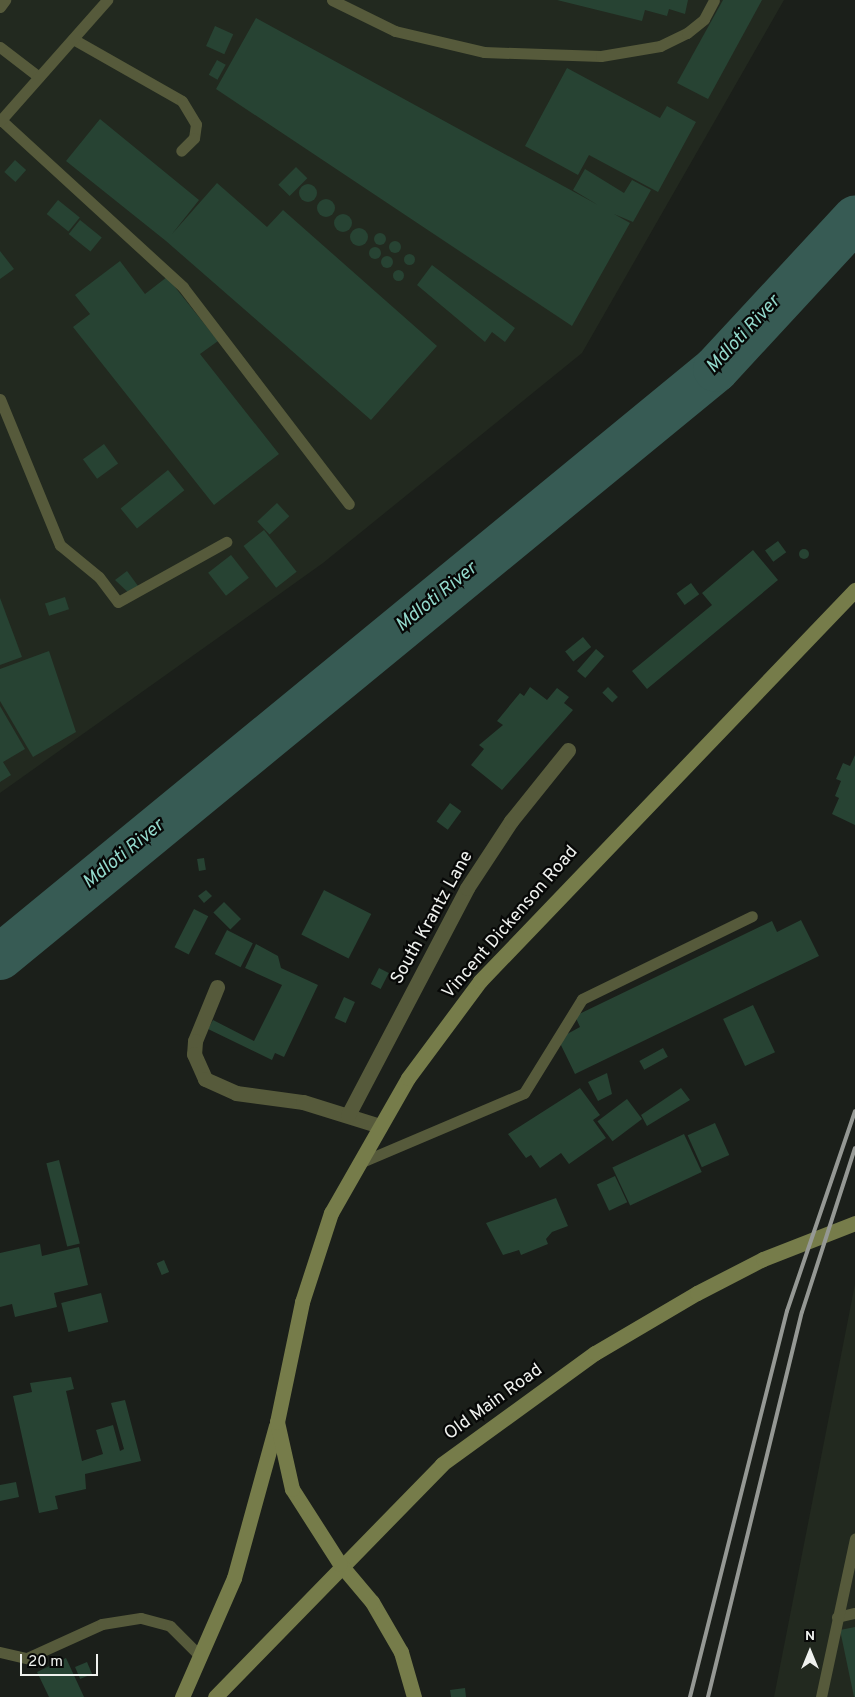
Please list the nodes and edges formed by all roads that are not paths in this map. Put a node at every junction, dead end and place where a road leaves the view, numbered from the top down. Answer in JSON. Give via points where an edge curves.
{"nodes":[{"id":1,"x":5,"y":0,"type":"edge"},
{"id":2,"x":107,"y":0,"type":"edge"},
{"id":3,"x":332,"y":0,"type":"edge"},
{"id":4,"x":714,"y":0,"type":"edge"},
{"id":5,"x":0,"y":7,"type":"edge"},
{"id":6,"x":73,"y":39,"type":"junction"},
{"id":7,"x":0,"y":47,"type":"edge"},
{"id":8,"x":39,"y":76,"type":"junction"},
{"id":9,"x":0,"y":121,"type":"edge"},
{"id":10,"x":181,"y":151,"type":"dead end"},
{"id":11,"x":0,"y":398,"type":"edge"},
{"id":12,"x":350,"y":504,"type":"dead end"},
{"id":13,"x":226,"y":542,"type":"dead end"},
{"id":14,"x":855,"y":590,"type":"edge"},
{"id":15,"x":568,"y":750,"type":"dead end"},
{"id":16,"x":752,"y":916,"type":"dead end"},
{"id":17,"x":217,"y":987,"type":"dead end"},
{"id":18,"x":348,"y":1115,"type":"junction"},
{"id":19,"x":380,"y":1126,"type":"junction"},
{"id":20,"x":357,"y":1164,"type":"junction"},
{"id":21,"x":855,"y":1223,"type":"edge"},
{"id":22,"x":277,"y":1422,"type":"junction"},
{"id":23,"x":855,"y":1539,"type":"edge"},
{"id":24,"x":340,"y":1564,"type":"junction"},
{"id":25,"x":855,"y":1613,"type":"edge"},
{"id":26,"x":837,"y":1617,"type":"junction"},
{"id":27,"x":0,"y":1652,"type":"edge"},
{"id":28,"x":201,"y":1657,"type":"junction"},
{"id":29,"x":182,"y":1697,"type":"edge"},
{"id":30,"x":215,"y":1697,"type":"edge"},
{"id":31,"x":414,"y":1697,"type":"edge"},
{"id":32,"x":821,"y":1697,"type":"edge"}],
"edges":[{"from":1,"to":5,"type":"lane"},
{"from":2,"to":6,"type":"lane"},
{"from":3,"to":4,"type":"lane","via":[[394,31],[484,52],[602,56],[660,46],[688,33],[704,19]]},
{"from":6,"to":8,"type":"lane"},
{"from":6,"to":10,"type":"lane","via":[[182,101],[196,124],[194,138]]},
{"from":7,"to":8,"type":"lane"},
{"from":8,"to":9,"type":"lane"},
{"from":9,"to":12,"type":"lane","via":[[183,287]]},
{"from":11,"to":13,"type":"lane","via":[[60,545],[99,577],[114,600],[126,601]]},
{"from":14,"to":19,"type":"main road","name":"Vincent Dickenson Road","via":[[487,974],[408,1078]]},
{"from":15,"to":18,"type":"street","name":"South Krantz Lane","via":[[511,821],[467,888]]},
{"from":16,"to":20,"type":"lane","via":[[582,999],[524,1093]]},
{"from":17,"to":18,"type":"street","via":[[195,1041],[194,1054],[205,1079],[236,1093],[302,1102]]},
{"from":18,"to":19,"type":"street"},
{"from":19,"to":20,"type":"main road","name":"Vincent Dickenson Road"},
{"from":20,"to":22,"type":"main road","name":"Vincent Dickenson Road","via":[[331,1213],[302,1302]]},
{"from":21,"to":24,"type":"main road","name":"Old Main Road","via":[[762,1259],[595,1353],[442,1464]]},
{"from":22,"to":24,"type":"main road","name":"Vincent Dickenson Road","via":[[292,1489]]},
{"from":22,"to":28,"type":"main road","via":[[234,1578]]},
{"from":23,"to":26,"type":"lane"},
{"from":24,"to":30,"type":"main road","name":"Old Main Road"},
{"from":24,"to":31,"type":"main road","name":"Vincent Dickenson Road","via":[[372,1602],[400,1652]]},
{"from":25,"to":26,"type":"lane"},
{"from":26,"to":32,"type":"lane"},
{"from":27,"to":28,"type":"lane","via":[[27,1658],[102,1624],[141,1618],[170,1626]]},
{"from":28,"to":29,"type":"main road"}]}
